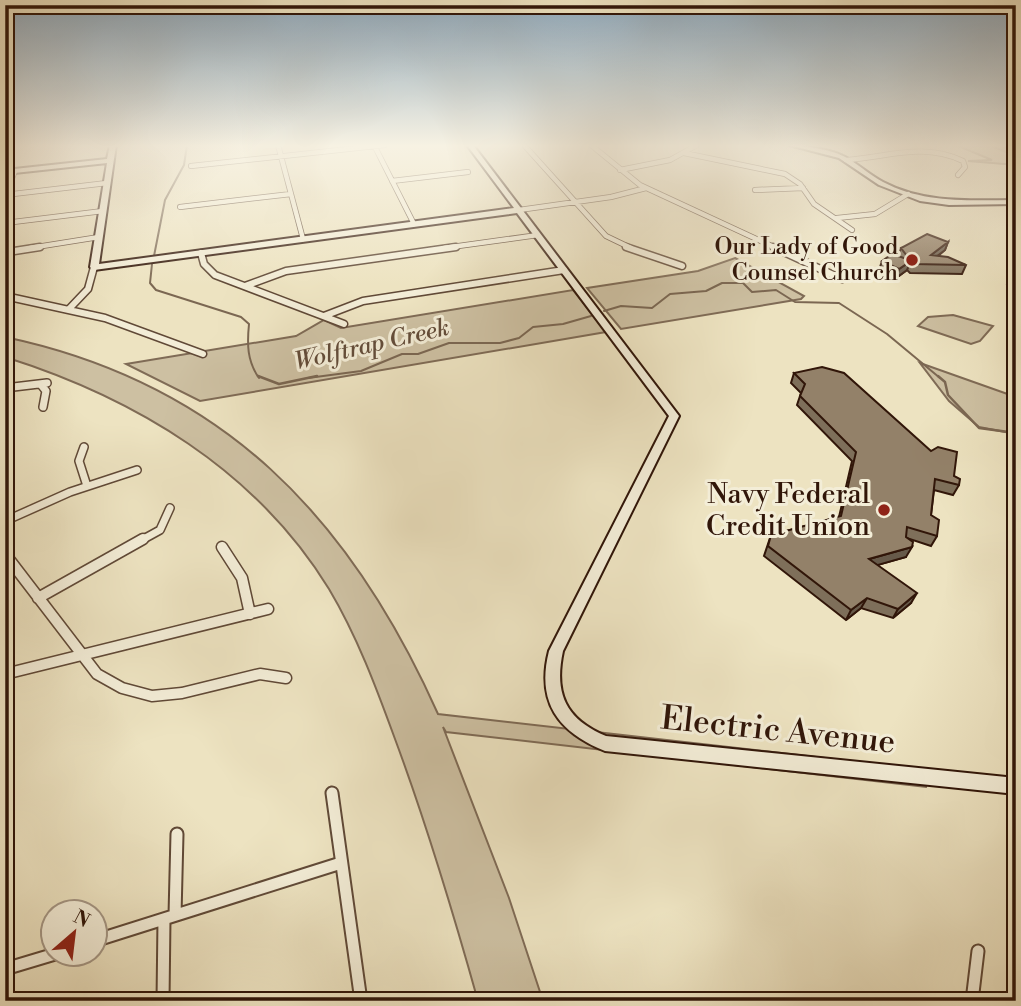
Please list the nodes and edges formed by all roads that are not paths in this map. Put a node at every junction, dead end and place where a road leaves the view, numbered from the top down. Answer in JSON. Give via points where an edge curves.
{"nodes":[{"id":1,"x":26,"y":192,"type":"edge"},
{"id":2,"x":106,"y":192,"type":"edge"},
{"id":3,"x":398,"y":192,"type":"edge"},
{"id":4,"x":505,"y":192,"type":"edge"},
{"id":5,"x":566,"y":192,"type":"edge"},
{"id":6,"x":634,"y":192,"type":"edge"},
{"id":7,"x":654,"y":192,"type":"edge"},
{"id":8,"x":806,"y":192,"type":"edge"},
{"id":9,"x":903,"y":192,"type":"edge"},
{"id":10,"x":7,"y":194,"type":"edge"},
{"id":11,"x":291,"y":194,"type":"joint"},
{"id":12,"x":908,"y":194,"type":"junction"},
{"id":13,"x":575,"y":202,"type":"junction"},
{"id":14,"x":1016,"y":202,"type":"edge"},
{"id":15,"x":180,"y":207,"type":"dead end"},
{"id":16,"x":519,"y":210,"type":"junction"},
{"id":17,"x":103,"y":211,"type":"junction"},
{"id":18,"x":837,"y":218,"type":"junction"},
{"id":19,"x":5,"y":223,"type":"edge"},
{"id":20,"x":414,"y":224,"type":"junction"},
{"id":21,"x":852,"y":230,"type":"dead end"},
{"id":22,"x":538,"y":235,"type":"junction"},
{"id":23,"x":99,"y":237,"type":"junction"},
{"id":24,"x":303,"y":239,"type":"junction"},
{"id":25,"x":8,"y":252,"type":"dead end"},
{"id":26,"x":201,"y":253,"type":"junction"},
{"id":27,"x":682,"y":266,"type":"dead end"},
{"id":28,"x":94,"y":267,"type":"junction"},
{"id":29,"x":564,"y":270,"type":"junction"},
{"id":30,"x":842,"y":279,"type":"dead end"},
{"id":31,"x":245,"y":286,"type":"junction"},
{"id":32,"x":5,"y":296,"type":"edge"},
{"id":33,"x":69,"y":309,"type":"junction"},
{"id":34,"x":324,"y":316,"type":"junction"},
{"id":35,"x":344,"y":324,"type":"dead end"},
{"id":36,"x":203,"y":354,"type":"dead end"},
{"id":37,"x":5,"y":388,"type":"edge"},
{"id":38,"x":43,"y":407,"type":"dead end"},
{"id":39,"x":85,"y":447,"type":"dead end"},
{"id":40,"x":137,"y":470,"type":"dead end"},
{"id":41,"x":87,"y":485,"type":"junction"},
{"id":42,"x":170,"y":508,"type":"dead end"},
{"id":43,"x":5,"y":522,"type":"edge"},
{"id":44,"x":222,"y":547,"type":"dead end"},
{"id":45,"x":5,"y":554,"type":"edge"},
{"id":46,"x":38,"y":598,"type":"junction"},
{"id":47,"x":268,"y":609,"type":"dead end"},
{"id":48,"x":250,"y":614,"type":"junction"},
{"id":49,"x":84,"y":654,"type":"junction"},
{"id":50,"x":5,"y":674,"type":"edge"},
{"id":51,"x":286,"y":678,"type":"dead end"},
{"id":52,"x":1016,"y":786,"type":"edge"},
{"id":53,"x":332,"y":793,"type":"dead end"},
{"id":54,"x":177,"y":834,"type":"dead end"},
{"id":55,"x":341,"y":863,"type":"junction"},
{"id":56,"x":169,"y":917,"type":"junction"},
{"id":57,"x":108,"y":937,"type":"edge"},
{"id":58,"x":978,"y":951,"type":"dead end"},
{"id":59,"x":38,"y":959,"type":"edge"},
{"id":60,"x":5,"y":970,"type":"edge"},
{"id":61,"x":163,"y":1001,"type":"edge"},
{"id":62,"x":361,"y":1001,"type":"edge"},
{"id":63,"x":972,"y":1001,"type":"edge"}],
"edges":[{"from":1,"to":10,"type":"street"},
{"from":2,"to":17,"type":"street"},
{"from":3,"to":20,"type":"street"},
{"from":4,"to":16,"type":"street"},
{"from":5,"to":13,"type":"street"},
{"from":6,"to":13,"type":"street"},
{"from":7,"to":30,"type":"street"},
{"from":8,"to":18,"type":"street","via":[[814,204]]},
{"from":9,"to":12,"type":"street"},
{"from":11,"to":15,"type":"street"},
{"from":11,"to":24,"type":"street"},
{"from":12,"to":14,"type":"street","via":[[949,203]]},
{"from":12,"to":18,"type":"street","via":[[874,214]]},
{"from":13,"to":16,"type":"street"},
{"from":13,"to":27,"type":"street","via":[[611,240]]},
{"from":16,"to":20,"type":"street"},
{"from":16,"to":22,"type":"street"},
{"from":17,"to":19,"type":"street"},
{"from":17,"to":23,"type":"street"},
{"from":18,"to":21,"type":"street"},
{"from":20,"to":24,"type":"street"},
{"from":22,"to":29,"type":"street"},
{"from":22,"to":31,"type":"street","via":[[286,271]]},
{"from":23,"to":25,"type":"street"},
{"from":23,"to":28,"type":"street"},
{"from":24,"to":26,"type":"street"},
{"from":26,"to":28,"type":"street"},
{"from":26,"to":31,"type":"street","via":[[210,272]]},
{"from":28,"to":33,"type":"street","via":[[88,289]]},
{"from":29,"to":34,"type":"street","via":[[363,302]]},
{"from":29,"to":52,"type":"street","name":"Electric Avenue","via":[[674,416],[556,651],[550,677],[553,697],[572,725],[605,743]]},
{"from":31,"to":34,"type":"street"},
{"from":32,"to":33,"type":"street"},
{"from":33,"to":36,"type":"street","via":[[131,326]]},
{"from":34,"to":35,"type":"street"},
{"from":37,"to":38,"type":"street","via":[[45,385]]},
{"from":39,"to":41,"type":"street","via":[[79,461]]},
{"from":40,"to":41,"type":"street"},
{"from":41,"to":43,"type":"street"},
{"from":42,"to":46,"type":"street","via":[[160,530]]},
{"from":44,"to":48,"type":"street","via":[[242,578]]},
{"from":45,"to":46,"type":"street"},
{"from":46,"to":49,"type":"street"},
{"from":47,"to":48,"type":"street"},
{"from":48,"to":49,"type":"street"},
{"from":49,"to":50,"type":"street"},
{"from":49,"to":51,"type":"street","via":[[97,674],[122,688],[152,696],[260,674]]},
{"from":53,"to":55,"type":"street"},
{"from":54,"to":56,"type":"street"},
{"from":55,"to":56,"type":"street"},
{"from":55,"to":62,"type":"street"},
{"from":56,"to":57,"type":"street"},
{"from":56,"to":61,"type":"street"},
{"from":58,"to":63,"type":"street"},
{"from":59,"to":60,"type":"street"}]}
